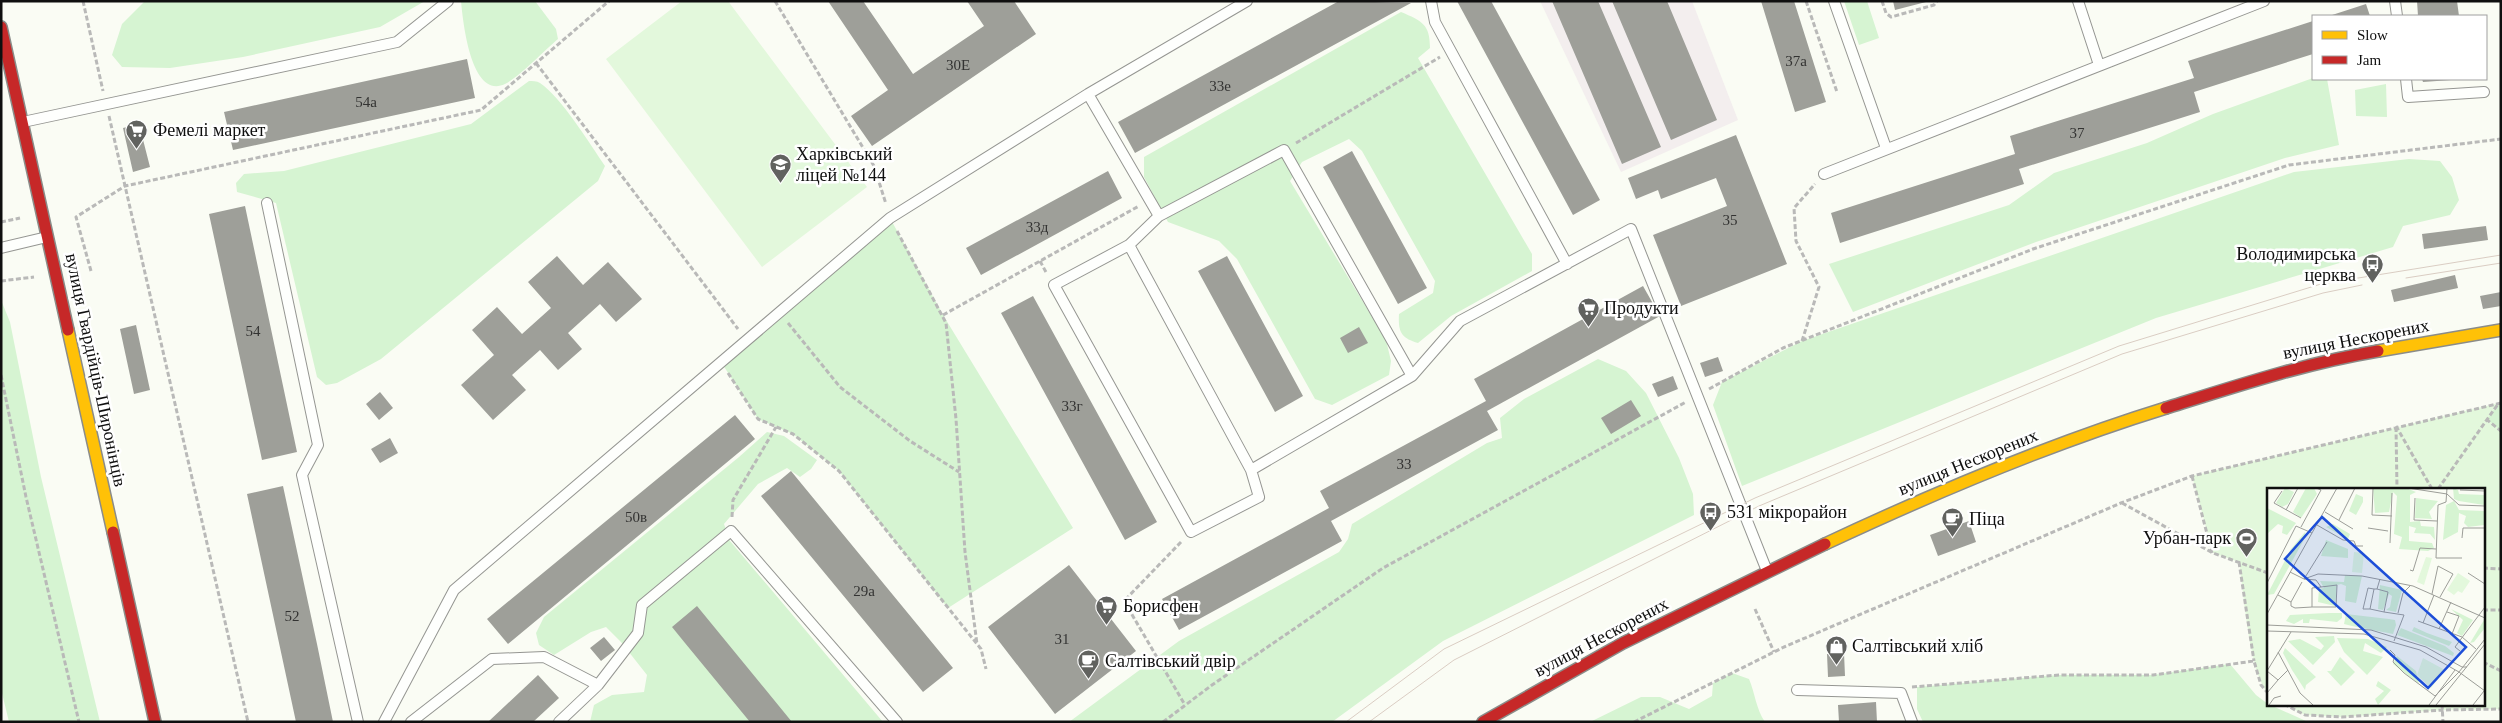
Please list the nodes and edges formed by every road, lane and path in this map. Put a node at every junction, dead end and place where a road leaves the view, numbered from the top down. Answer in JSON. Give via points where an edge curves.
{"nodes":[{"id":1,"x":83,"y":1,"type":"edge"},
{"id":2,"x":448,"y":1,"type":"edge"},
{"id":3,"x":609,"y":1,"type":"edge"},
{"id":4,"x":775,"y":1,"type":"edge"},
{"id":5,"x":1247,"y":1,"type":"edge"},
{"id":6,"x":1431,"y":1,"type":"edge"},
{"id":7,"x":1806,"y":1,"type":"edge"},
{"id":8,"x":1834,"y":1,"type":"edge"},
{"id":9,"x":1882,"y":1,"type":"edge"},
{"id":10,"x":1938,"y":1,"type":"edge"},
{"id":11,"x":2078,"y":1,"type":"edge"},
{"id":12,"x":2264,"y":1,"type":"edge"},
{"id":13,"x":2395,"y":1,"type":"edge"},
{"id":14,"x":2397,"y":15,"type":"edge"},
{"id":15,"x":1,"y":27,"type":"edge"},
{"id":16,"x":1450,"y":51,"type":"junction"},
{"id":17,"x":536,"y":63,"type":"junction"},
{"id":18,"x":2100,"y":64,"type":"junction"},
{"id":19,"x":2406,"y":80,"type":"edge"},
{"id":20,"x":1837,"y":92,"type":"dead end"},
{"id":21,"x":2484,"y":92,"type":"dead end"},
{"id":22,"x":1088,"y":94,"type":"junction"},
{"id":23,"x":106,"y":104,"type":"junction"},
{"id":24,"x":22,"y":122,"type":"junction"},
{"id":25,"x":2501,"y":139,"type":"edge"},
{"id":26,"x":1886,"y":148,"type":"junction"},
{"id":27,"x":1284,"y":150,"type":"junction"},
{"id":28,"x":1824,"y":174,"type":"joint"},
{"id":29,"x":125,"y":186,"type":"junction"},
{"id":30,"x":1150,"y":200,"type":"junction"},
{"id":31,"x":267,"y":202,"type":"dead end"},
{"id":32,"x":1159,"y":216,"type":"junction"},
{"id":33,"x":23,"y":218,"type":"dead end"},
{"id":34,"x":890,"y":218,"type":"junction"},
{"id":35,"x":1,"y":222,"type":"edge"},
{"id":36,"x":48,"y":237,"type":"junction"},
{"id":37,"x":1129,"y":245,"type":"junction"},
{"id":38,"x":1,"y":248,"type":"edge"},
{"id":39,"x":1567,"y":264,"type":"junction"},
{"id":40,"x":91,"y":271,"type":"dead end"},
{"id":41,"x":38,"y":276,"type":"dead end"},
{"id":42,"x":1,"y":281,"type":"edge"},
{"id":43,"x":780,"y":312,"type":"junction"},
{"id":44,"x":942,"y":315,"type":"junction"},
{"id":45,"x":2501,"y":330,"type":"edge"},
{"id":46,"x":746,"y":340,"type":"junction"},
{"id":47,"x":1802,"y":341,"type":"junction"},
{"id":48,"x":721,"y":362,"type":"junction"},
{"id":49,"x":1,"y":375,"type":"edge"},
{"id":50,"x":1412,"y":376,"type":"junction"},
{"id":51,"x":1698,"y":396,"type":"junction"},
{"id":52,"x":2500,"y":403,"type":"edge"},
{"id":53,"x":2486,"y":419,"type":"junction"},
{"id":54,"x":776,"y":426,"type":"junction"},
{"id":55,"x":2396,"y":426,"type":"junction"},
{"id":56,"x":2501,"y":431,"type":"edge"},
{"id":57,"x":1251,"y":470,"type":"junction"},
{"id":58,"x":960,"y":472,"type":"junction"},
{"id":59,"x":2192,"y":476,"type":"junction"},
{"id":60,"x":2397,"y":488,"type":"edge"},
{"id":61,"x":2431,"y":488,"type":"edge"},
{"id":62,"x":2439,"y":488,"type":"edge"},
{"id":63,"x":2121,"y":503,"type":"junction"},
{"id":64,"x":731,"y":531,"type":"junction"},
{"id":65,"x":1191,"y":532,"type":"junction"},
{"id":66,"x":2213,"y":553,"type":"junction"},
{"id":67,"x":2239,"y":562,"type":"junction"},
{"id":68,"x":2484,"y":568,"type":"edge"},
{"id":69,"x":2501,"y":569,"type":"edge"},
{"id":70,"x":1768,"y":571,"type":"junction"},
{"id":71,"x":2267,"y":573,"type":"edge"},
{"id":72,"x":1755,"y":608,"type":"dead end"},
{"id":73,"x":2484,"y":610,"type":"edge"},
{"id":74,"x":2501,"y":610,"type":"edge"},
{"id":75,"x":977,"y":644,"type":"junction"},
{"id":76,"x":1774,"y":652,"type":"junction"},
{"id":77,"x":2254,"y":661,"type":"junction"},
{"id":78,"x":2484,"y":662,"type":"edge"},
{"id":79,"x":986,"y":669,"type":"dead end"},
{"id":80,"x":2501,"y":671,"type":"edge"},
{"id":81,"x":598,"y":685,"type":"junction"},
{"id":82,"x":1797,"y":690,"type":"dead end"},
{"id":83,"x":2267,"y":692,"type":"edge"},
{"id":84,"x":1901,"y":693,"type":"junction"},
{"id":85,"x":1185,"y":705,"type":"junction"},
{"id":86,"x":2288,"y":706,"type":"edge"},
{"id":87,"x":2442,"y":706,"type":"edge"},
{"id":88,"x":2501,"y":709,"type":"edge"},
{"id":89,"x":2442,"y":710,"type":"junction"},
{"id":90,"x":79,"y":722,"type":"edge"},
{"id":91,"x":155,"y":722,"type":"edge"},
{"id":92,"x":248,"y":722,"type":"edge"},
{"id":93,"x":358,"y":722,"type":"edge"},
{"id":94,"x":384,"y":722,"type":"edge"},
{"id":95,"x":412,"y":722,"type":"edge"},
{"id":96,"x":559,"y":722,"type":"edge"},
{"id":97,"x":897,"y":722,"type":"edge"},
{"id":98,"x":1163,"y":722,"type":"edge"},
{"id":99,"x":1483,"y":722,"type":"edge"},
{"id":100,"x":1634,"y":722,"type":"edge"},
{"id":101,"x":1912,"y":722,"type":"edge"},
{"id":102,"x":2442,"y":722,"type":"edge"}],
"edges":[{"from":1,"to":23,"type":"path"},
{"from":2,"to":23,"type":"lane","via":[[397,42]]},
{"from":3,"to":17,"type":"path"},
{"from":4,"to":34,"type":"path","via":[[874,166]]},
{"from":5,"to":22,"type":"lane"},
{"from":6,"to":16,"type":"lane","via":[[1435,22]]},
{"from":7,"to":20,"type":"path"},
{"from":8,"to":26,"type":"lane"},
{"from":9,"to":10,"type":"path","via":[[1886,13],[1892,18]]},
{"from":11,"to":18,"type":"lane"},
{"from":12,"to":18,"type":"lane"},
{"from":13,"to":14,"type":"lane"},
{"from":15,"to":24,"type":"main road","name":"вулиця Гвардійців-Широнінців"},
{"from":16,"to":27,"type":"path"},
{"from":16,"to":39,"type":"lane"},
{"from":17,"to":29,"type":"path","via":[[481,110]]},
{"from":17,"to":46,"type":"path"},
{"from":18,"to":26,"type":"lane"},
{"from":19,"to":21,"type":"lane","via":[[2408,97]]},
{"from":22,"to":30,"type":"lane"},
{"from":22,"to":34,"type":"lane"},
{"from":23,"to":24,"type":"lane"},
{"from":23,"to":29,"type":"path"},
{"from":24,"to":36,"type":"main road","name":"вулиця Гвардійців-Широнінців"},
{"from":25,"to":47,"type":"path","via":[[2289,165],[2033,249]]},
{"from":26,"to":28,"type":"lane"},
{"from":27,"to":32,"type":"lane"},
{"from":27,"to":50,"type":"lane"},
{"from":28,"to":47,"type":"path","via":[[1794,208],[1796,241],[1819,287]]},
{"from":29,"to":40,"type":"path","via":[[76,217]]},
{"from":29,"to":92,"type":"path"},
{"from":30,"to":32,"type":"lane"},
{"from":30,"to":44,"type":"path"},
{"from":31,"to":93,"type":"lane","via":[[318,445],[302,475]]},
{"from":32,"to":37,"type":"lane"},
{"from":33,"to":35,"type":"path"},
{"from":34,"to":43,"type":"lane"},
{"from":34,"to":44,"type":"path"},
{"from":36,"to":38,"type":"lane"},
{"from":36,"to":91,"type":"main road","name":"вулиця Гвардійців-Широнінців"},
{"from":37,"to":57,"type":"lane"},
{"from":37,"to":65,"type":"lane","via":[[1054,285]]},
{"from":39,"to":50,"type":"lane","via":[[1460,322]]},
{"from":39,"to":51,"type":"lane","via":[[1632,229]]},
{"from":41,"to":42,"type":"path"},
{"from":43,"to":46,"type":"lane"},
{"from":43,"to":58,"type":"path","via":[[840,387],[910,441]]},
{"from":44,"to":58,"type":"path","via":[[946,323]]},
{"from":45,"to":70,"type":"main road","name":"вулиця Нескорених","via":[[2343,357],[2271,375],[2098,429],[1925,497]]},
{"from":46,"to":48,"type":"lane"},
{"from":47,"to":51,"type":"path","via":[[1783,348]]},
{"from":48,"to":54,"type":"path","via":[[758,419]]},
{"from":48,"to":94,"type":"lane","via":[[454,590]]},
{"from":49,"to":90,"type":"path"},
{"from":50,"to":57,"type":"lane"},
{"from":51,"to":70,"type":"lane"},
{"from":51,"to":85,"type":"path","via":[[1383,568]]},
{"from":52,"to":53,"type":"path"},
{"from":52,"to":55,"type":"path"},
{"from":53,"to":56,"type":"path"},
{"from":53,"to":62,"type":"path"},
{"from":54,"to":64,"type":"path","via":[[733,500]]},
{"from":54,"to":75,"type":"path","via":[[794,434],[839,471]]},
{"from":55,"to":59,"type":"path"},
{"from":55,"to":60,"type":"path"},
{"from":55,"to":61,"type":"path"},
{"from":57,"to":65,"type":"lane","via":[[1259,497]]},
{"from":58,"to":75,"type":"path","via":[[965,552]]},
{"from":59,"to":63,"type":"path"},
{"from":59,"to":66,"type":"path"},
{"from":63,"to":66,"type":"path"},
{"from":63,"to":76,"type":"path"},
{"from":64,"to":81,"type":"lane","via":[[642,605],[638,633]]},
{"from":64,"to":97,"type":"lane"},
{"from":65,"to":85,"type":"path","via":[[1124,601]]},
{"from":66,"to":67,"type":"path"},
{"from":67,"to":71,"type":"path"},
{"from":67,"to":77,"type":"path"},
{"from":68,"to":69,"type":"path"},
{"from":70,"to":99,"type":"main road","name":"вулиця Нескорених","via":[[1623,643]]},
{"from":72,"to":76,"type":"path"},
{"from":73,"to":74,"type":"path"},
{"from":75,"to":79,"type":"path"},
{"from":76,"to":100,"type":"path"},
{"from":77,"to":83,"type":"path","via":[[2261,685]]},
{"from":77,"to":84,"type":"path","via":[[2153,675],[2059,675],[1907,687]]},
{"from":78,"to":80,"type":"path"},
{"from":81,"to":95,"type":"lane","via":[[544,658],[492,659]]},
{"from":81,"to":96,"type":"lane"},
{"from":82,"to":84,"type":"lane"},
{"from":84,"to":101,"type":"lane"},
{"from":85,"to":98,"type":"path"},
{"from":86,"to":89,"type":"path","via":[[2305,715],[2342,717]]},
{"from":87,"to":89,"type":"path"},
{"from":88,"to":89,"type":"path"},
{"from":89,"to":102,"type":"path"}]}
